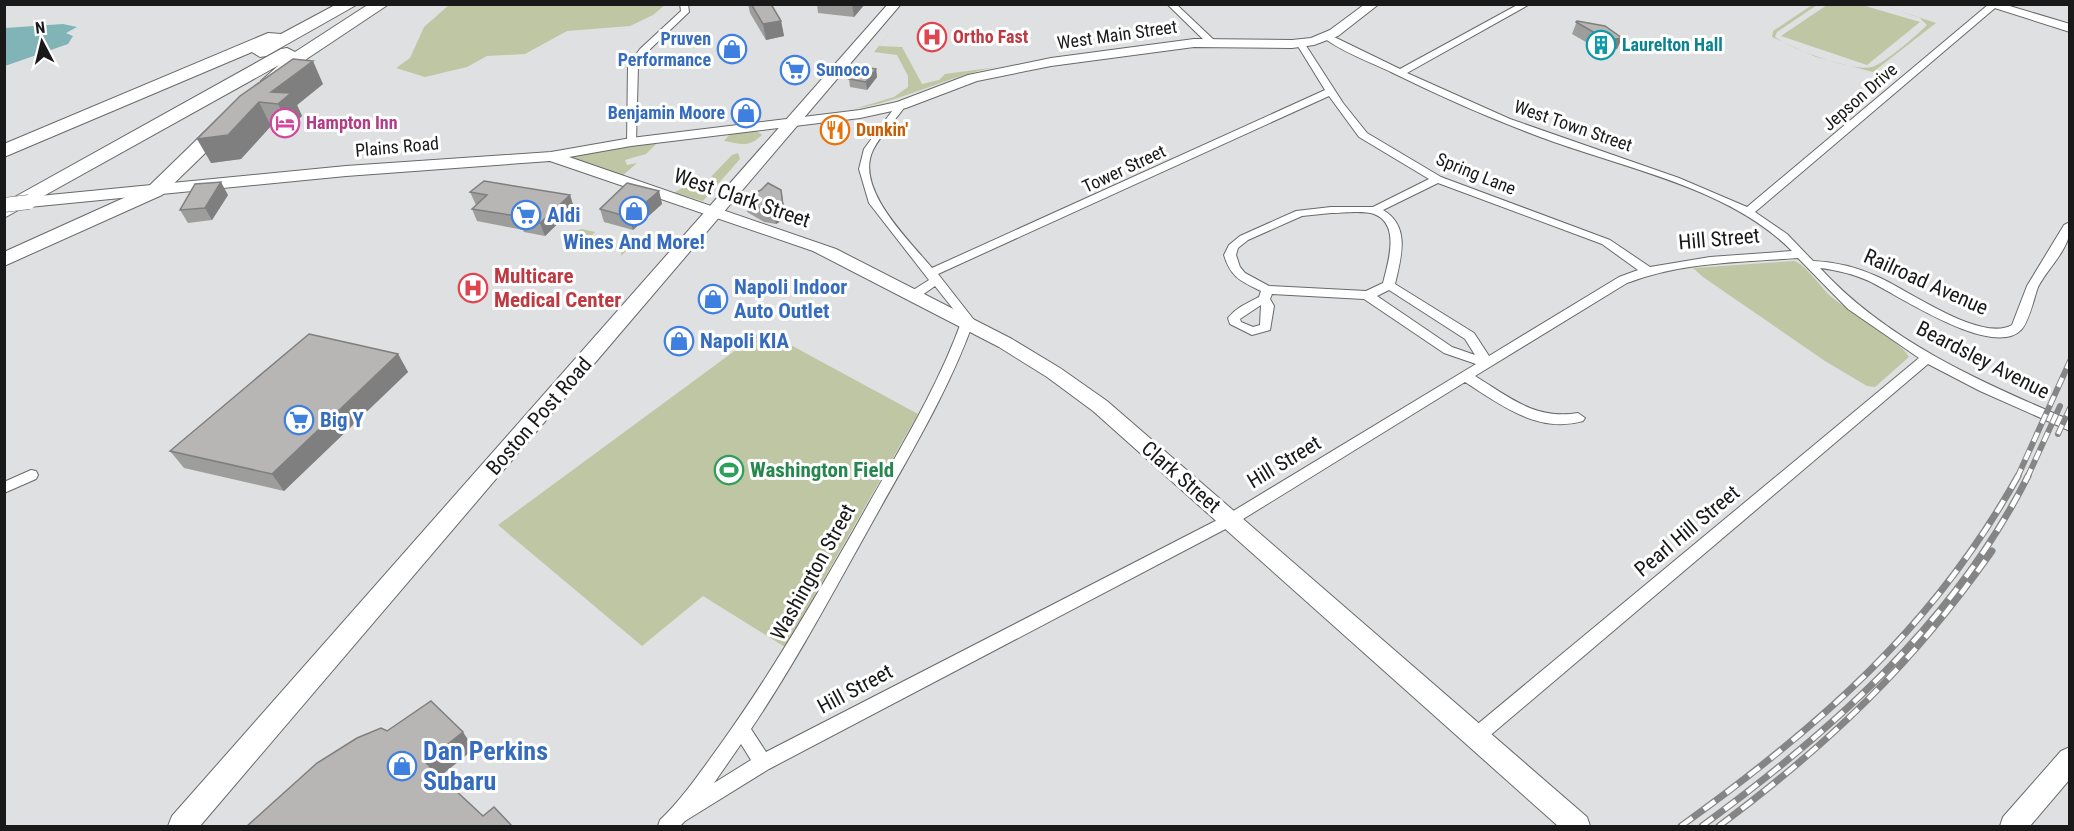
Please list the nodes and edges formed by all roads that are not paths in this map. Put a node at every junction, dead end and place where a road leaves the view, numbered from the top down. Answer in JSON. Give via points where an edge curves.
{"nodes":[{"id":1,"x":348,"y":4,"type":"edge"},
{"id":2,"x":378,"y":4,"type":"edge"},
{"id":3,"x":684,"y":4,"type":"edge"},
{"id":4,"x":895,"y":4,"type":"edge"},
{"id":5,"x":1171,"y":4,"type":"edge"},
{"id":6,"x":1373,"y":4,"type":"edge"},
{"id":7,"x":1526,"y":4,"type":"edge"},
{"id":8,"x":1990,"y":5,"type":"edge"},
{"id":9,"x":2070,"y":28,"type":"edge"},
{"id":10,"x":1327,"y":37,"type":"junction"},
{"id":11,"x":1211,"y":42,"type":"junction"},
{"id":12,"x":1300,"y":43,"type":"junction"},
{"id":13,"x":1400,"y":73,"type":"junction"},
{"id":14,"x":1331,"y":91,"type":"junction"},
{"id":15,"x":257,"y":92,"type":"edge"},
{"id":16,"x":901,"y":105,"type":"junction"},
{"id":17,"x":234,"y":114,"type":"edge"},
{"id":18,"x":791,"y":123,"type":"junction"},
{"id":19,"x":631,"y":142,"type":"junction"},
{"id":20,"x":4,"y":152,"type":"edge"},
{"id":21,"x":550,"y":156,"type":"junction"},
{"id":22,"x":1437,"y":179,"type":"junction"},
{"id":23,"x":155,"y":191,"type":"junction"},
{"id":24,"x":4,"y":193,"type":"edge"},
{"id":25,"x":4,"y":205,"type":"edge"},
{"id":26,"x":1375,"y":210,"type":"junction"},
{"id":27,"x":4,"y":212,"type":"edge"},
{"id":28,"x":1748,"y":212,"type":"junction"},
{"id":29,"x":716,"y":213,"type":"junction"},
{"id":30,"x":2070,"y":225,"type":"edge"},
{"id":31,"x":1806,"y":259,"type":"junction"},
{"id":32,"x":4,"y":260,"type":"edge"},
{"id":33,"x":1647,"y":271,"type":"junction"},
{"id":34,"x":932,"y":278,"type":"junction"},
{"id":35,"x":1389,"y":285,"type":"junction"},
{"id":36,"x":914,"y":295,"type":"junction"},
{"id":37,"x":1367,"y":295,"type":"junction"},
{"id":38,"x":968,"y":320,"type":"junction"},
{"id":39,"x":1927,"y":358,"type":"junction"},
{"id":40,"x":1487,"y":363,"type":"junction"},
{"id":41,"x":1465,"y":376,"type":"junction"},
{"id":42,"x":1578,"y":418,"type":"dead end"},
{"id":43,"x":2070,"y":426,"type":"edge"},
{"id":44,"x":30,"y":475,"type":"dead end"},
{"id":45,"x":4,"y":488,"type":"edge"},
{"id":46,"x":1230,"y":520,"type":"junction"},
{"id":47,"x":742,"y":730,"type":"junction"},
{"id":48,"x":1474,"y":738,"type":"junction"},
{"id":49,"x":2070,"y":759,"type":"edge"},
{"id":50,"x":763,"y":763,"type":"junction"},
{"id":51,"x":680,"y":814,"type":"junction"},
{"id":52,"x":182,"y":826,"type":"edge"},
{"id":53,"x":667,"y":826,"type":"edge"},
{"id":54,"x":1577,"y":826,"type":"edge"},
{"id":55,"x":2013,"y":826,"type":"edge"}],
"edges":[{"from":1,"to":20,"type":"highway"},
{"from":1,"to":24,"type":"highway"},
{"from":2,"to":15,"type":"highway","via":[[302,54]]},
{"from":2,"to":27,"type":"highway"},
{"from":3,"to":19,"type":"street","via":[[685,12],[643,51],[633,66]]},
{"from":4,"to":18,"type":"main road","name":"Boston Post Road"},
{"from":5,"to":11,"type":"street"},
{"from":6,"to":10,"type":"main road","name":"West Main Street"},
{"from":7,"to":13,"type":"street"},
{"from":8,"to":9,"type":"main road"},
{"from":8,"to":28,"type":"street","name":"Jepson Drive"},
{"from":10,"to":12,"type":"main road","name":"West Main Street"},
{"from":10,"to":13,"type":"street","name":"West Town Street"},
{"from":11,"to":12,"type":"main road","name":"West Main Street"},
{"from":11,"to":16,"type":"main road","name":"West Main Street","via":[[1107,54],[990,74]]},
{"from":12,"to":14,"type":"street","name":"Spring Lane"},
{"from":13,"to":28,"type":"street","name":"West Town Street","via":[[1498,117],[1661,175]]},
{"from":14,"to":22,"type":"street","name":"Spring Lane","via":[[1363,135]]},
{"from":14,"to":34,"type":"street","name":"Tower Street"},
{"from":16,"to":18,"type":"main road","name":"West Main Street"},
{"from":16,"to":34,"type":"street","name":"Clark Street","via":[[866,152],[863,173],[874,203]]},
{"from":17,"to":23,"type":"highway"},
{"from":18,"to":19,"type":"main road","name":"Plains Road"},
{"from":18,"to":29,"type":"main road","name":"Boston Post Road"},
{"from":19,"to":21,"type":"main road","name":"Plains Road"},
{"from":21,"to":23,"type":"main road","name":"Plains Road","via":[[380,168]]},
{"from":21,"to":29,"type":"main road","name":"West Clark Street"},
{"from":22,"to":26,"type":"street"},
{"from":22,"to":33,"type":"street","name":"Spring Lane","via":[[1606,242]]},
{"from":23,"to":25,"type":"main road","name":"Plains Road","bridge":true},
{"from":23,"to":32,"type":"highway"},
{"from":26,"to":35,"type":"street","via":[[1390,220],[1398,236]]},
{"from":26,"to":37,"type":"street","via":[[1310,211],[1291,216],[1239,241],[1231,251],[1234,268],[1266,294]]},
{"from":28,"to":31,"type":"street","name":"West Town Street","via":[[1781,232]]},
{"from":29,"to":36,"type":"main road","name":"West Clark Street","via":[[735,223],[821,249]]},
{"from":29,"to":52,"type":"main road","name":"Boston Post Road"},
{"from":30,"to":31,"type":"street","name":"Railroad Avenue","via":[[2033,286],[2017,327],[2009,331],[1987,332],[1968,327],[1858,272]]},
{"from":31,"to":33,"type":"street","name":"Hill Street"},
{"from":31,"to":39,"type":"street","name":"Beardsley Avenue","via":[[1852,307]]},
{"from":33,"to":40,"type":"street","name":"Hill Street","via":[[1623,280]]},
{"from":34,"to":36,"type":"street"},
{"from":34,"to":38,"type":"street","name":"Clark Street"},
{"from":35,"to":37,"type":"street"},
{"from":35,"to":40,"type":"street","via":[[1470,336]]},
{"from":36,"to":38,"type":"main road","name":"West Clark Street"},
{"from":37,"to":40,"type":"street","via":[[1448,350]]},
{"from":38,"to":46,"type":"main road","name":"Clark Street","via":[[1074,386]]},
{"from":38,"to":47,"type":"street","name":"Washington Street","via":[[912,440],[812,618]]},
{"from":39,"to":43,"type":"street","name":"Beardsley Avenue"},
{"from":39,"to":48,"type":"street","name":"Pearl Hill Street"},
{"from":40,"to":41,"type":"street","name":"Hill Street"},
{"from":41,"to":42,"type":"street","via":[[1530,414],[1556,422]]},
{"from":41,"to":46,"type":"street","name":"Hill Street"},
{"from":44,"to":45,"type":"street"},
{"from":46,"to":48,"type":"main road","name":"Clark Street"},
{"from":46,"to":50,"type":"street","name":"Hill Street"},
{"from":47,"to":50,"type":"street"},
{"from":47,"to":51,"type":"street","name":"Washington Street"},
{"from":48,"to":54,"type":"main road","name":"Clark Street"},
{"from":49,"to":55,"type":"main road"},
{"from":50,"to":51,"type":"street","name":"Hill Street"},
{"from":51,"to":53,"type":"street","name":"Washington Street"}]}
